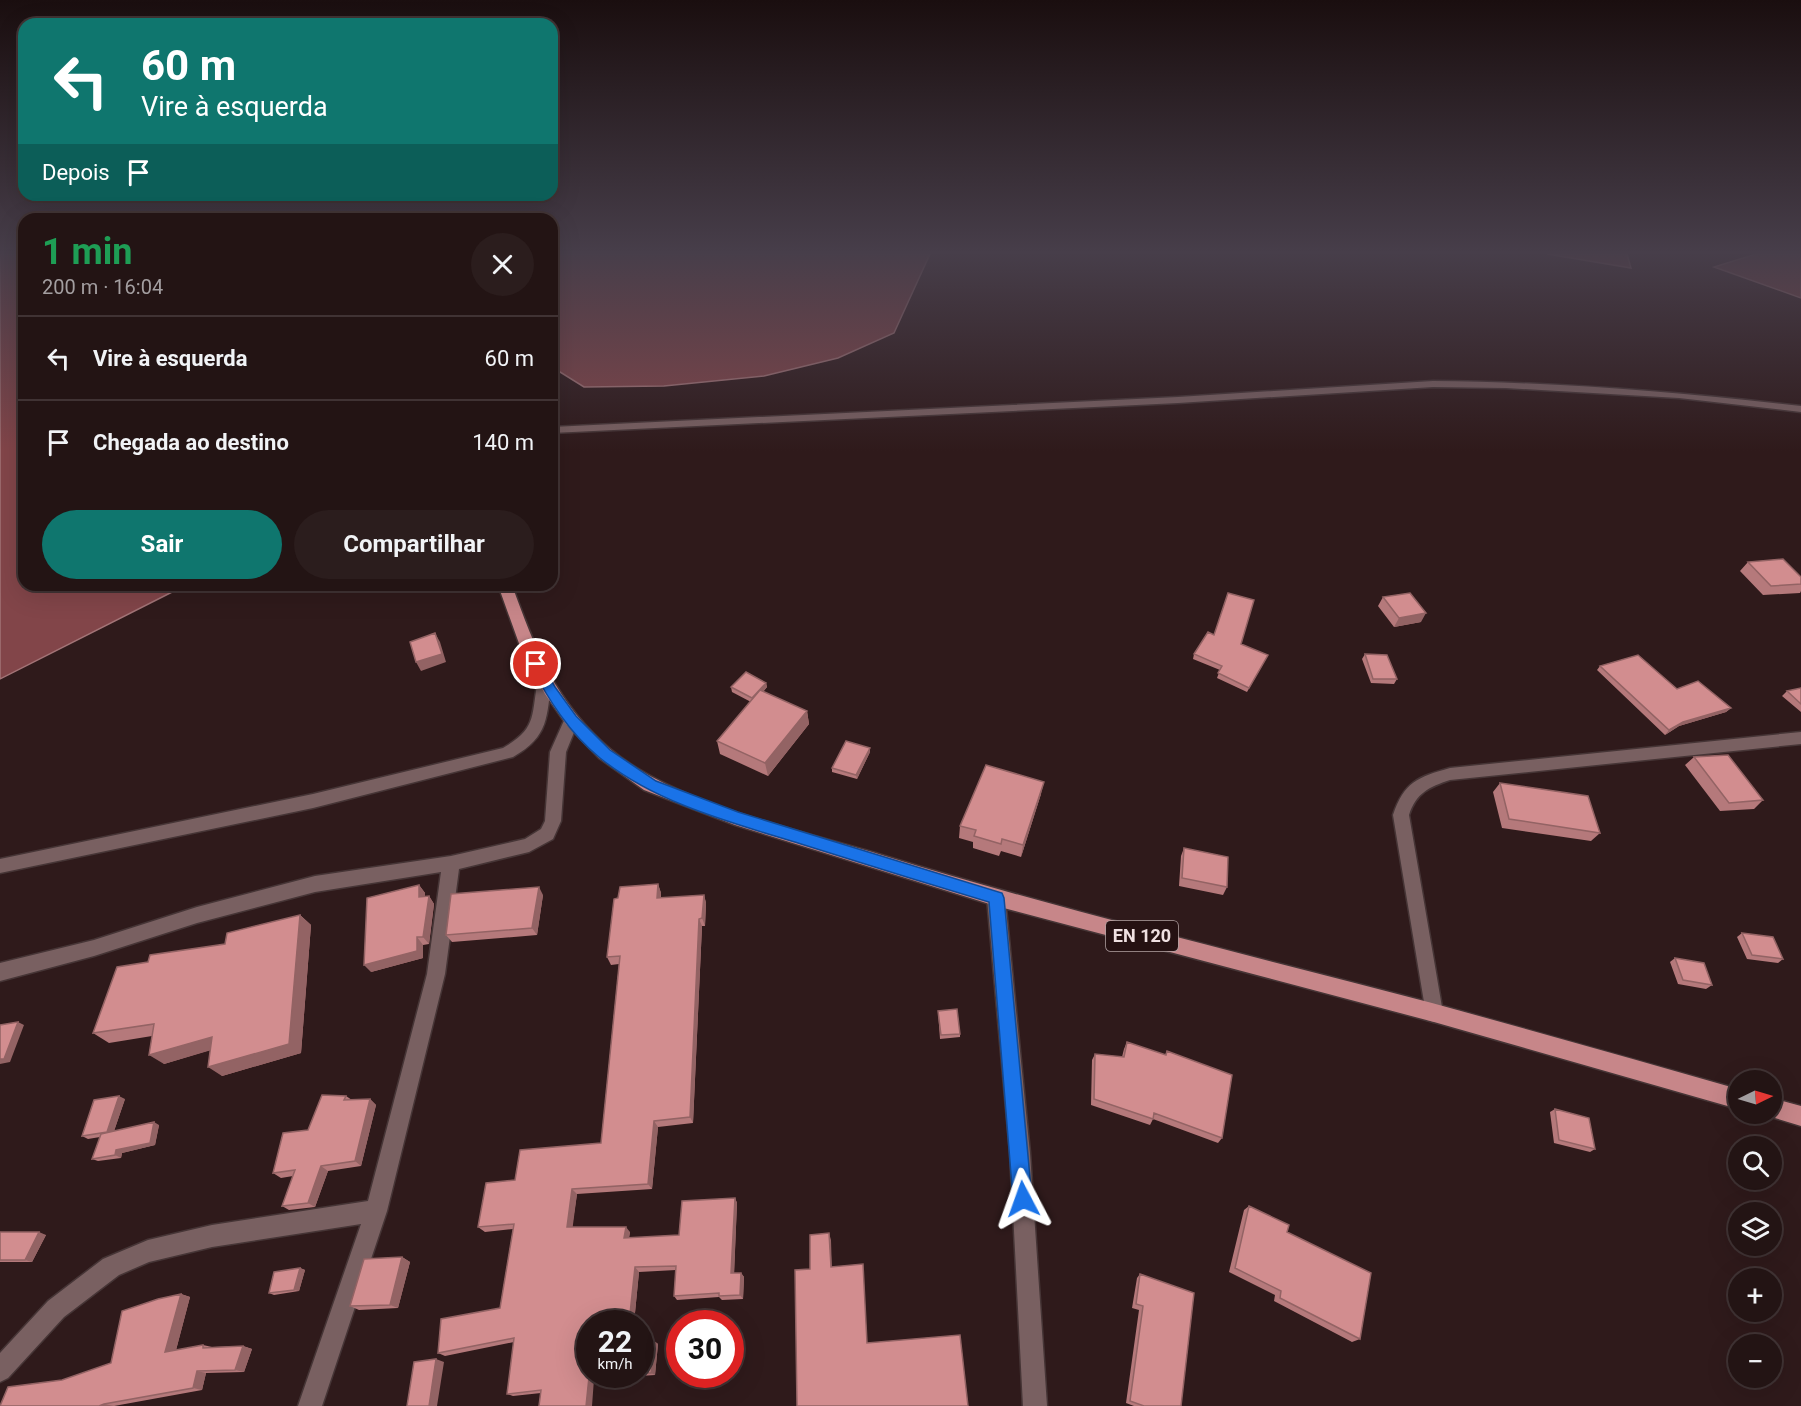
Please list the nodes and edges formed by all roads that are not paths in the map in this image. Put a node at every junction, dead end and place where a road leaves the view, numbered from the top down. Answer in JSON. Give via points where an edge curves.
{"nodes":[{"id":1,"x":1801,"y":409,"type":"edge"},
{"id":2,"x":558,"y":430,"type":"edge"},
{"id":3,"x":506,"y":591,"type":"edge"},
{"id":4,"x":544,"y":679,"type":"junction"},
{"id":5,"x":571,"y":720,"type":"junction"},
{"id":6,"x":1801,"y":738,"type":"edge"},
{"id":7,"x":451,"y":863,"type":"junction"},
{"id":8,"x":0,"y":866,"type":"edge"},
{"id":9,"x":996,"y":898,"type":"junction"},
{"id":10,"x":0,"y":972,"type":"edge"},
{"id":11,"x":1434,"y":1013,"type":"junction"},
{"id":12,"x":1728,"y":1096,"type":"edge"},
{"id":13,"x":1782,"y":1111,"type":"edge"},
{"id":14,"x":1801,"y":1116,"type":"edge"},
{"id":15,"x":376,"y":1212,"type":"junction"},
{"id":16,"x":0,"y":1370,"type":"edge"},
{"id":17,"x":310,"y":1406,"type":"edge"},
{"id":18,"x":1035,"y":1406,"type":"edge"}],
"edges":[{"from":1,"to":2,"type":"street","via":[[1679,395],[1433,384]]},
{"from":3,"to":4,"type":"main road","number":"EN 120"},
{"from":4,"to":5,"type":"main road","number":"EN 120"},
{"from":4,"to":8,"type":"street","via":[[540,722],[535,733],[526,744],[507,753],[313,801]]},
{"from":5,"to":7,"type":"street","via":[[558,752],[553,821],[547,834],[529,845]]},
{"from":5,"to":9,"type":"main road","number":"EN 120","via":[[605,754],[650,785],[735,818]]},
{"from":6,"to":11,"type":"street","via":[[1450,774],[1420,784],[1406,798],[1401,815]]},
{"from":7,"to":10,"type":"street","via":[[315,884]]},
{"from":7,"to":15,"type":"street","via":[[436,975]]},
{"from":9,"to":11,"type":"main road","number":"EN 120"},
{"from":9,"to":18,"type":"street","via":[[1020,1153]]},
{"from":11,"to":12,"type":"main road","number":"EN 120"},
{"from":13,"to":14,"type":"main road"},
{"from":15,"to":16,"type":"street","via":[[212,1236],[148,1251],[111,1267],[56,1309]]},
{"from":15,"to":17,"type":"street"}]}
